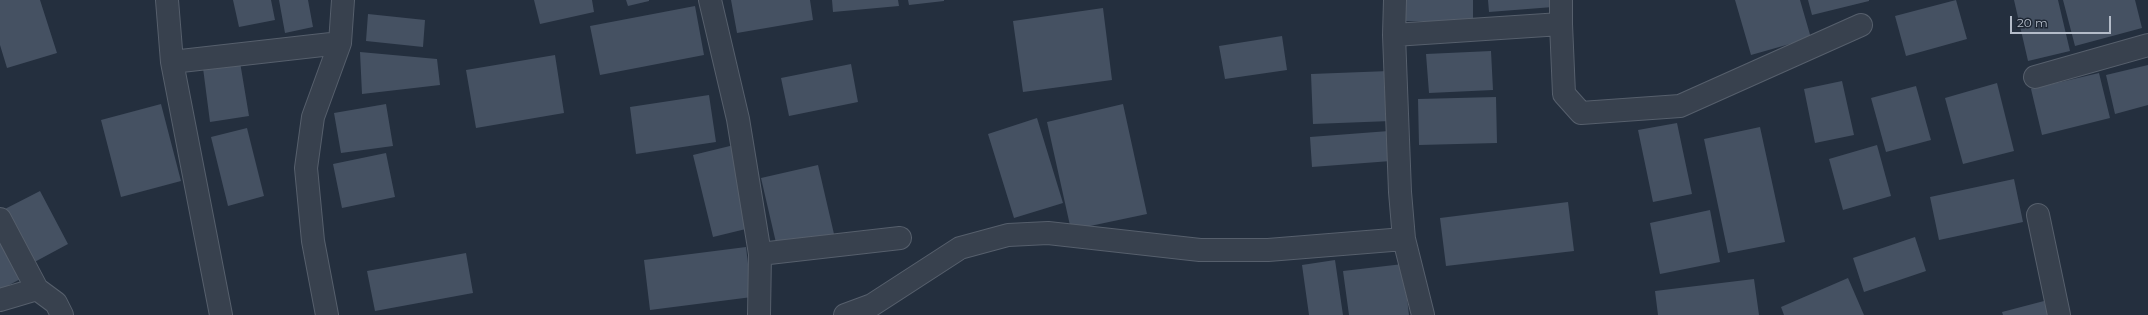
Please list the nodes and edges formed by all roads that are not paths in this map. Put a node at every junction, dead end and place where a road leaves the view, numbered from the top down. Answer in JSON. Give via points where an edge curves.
{"nodes":[{"id":1,"x":167,"y":0,"type":"edge"},
{"id":2,"x":343,"y":0,"type":"edge"},
{"id":3,"x":710,"y":0,"type":"edge"},
{"id":4,"x":1394,"y":0,"type":"edge"},
{"id":5,"x":1561,"y":0,"type":"edge"},
{"id":6,"x":1561,"y":24,"type":"junction"},
{"id":7,"x":1861,"y":25,"type":"dead end"},
{"id":8,"x":1394,"y":35,"type":"junction"},
{"id":9,"x":340,"y":43,"type":"junction"},
{"id":10,"x":2148,"y":45,"type":"edge"},
{"id":11,"x":172,"y":62,"type":"junction"},
{"id":12,"x":2035,"y":77,"type":"dead end"},
{"id":13,"x":2038,"y":215,"type":"dead end"},
{"id":14,"x":0,"y":218,"type":"edge"},
{"id":15,"x":900,"y":238,"type":"dead end"},
{"id":16,"x":1404,"y":239,"type":"junction"},
{"id":17,"x":760,"y":254,"type":"junction"},
{"id":18,"x":37,"y":288,"type":"junction"},
{"id":19,"x":0,"y":300,"type":"edge"},
{"id":20,"x":62,"y":315,"type":"edge"},
{"id":21,"x":221,"y":315,"type":"edge"},
{"id":22,"x":327,"y":315,"type":"edge"},
{"id":23,"x":759,"y":315,"type":"edge"},
{"id":24,"x":845,"y":315,"type":"edge"},
{"id":25,"x":1423,"y":315,"type":"edge"},
{"id":26,"x":2059,"y":315,"type":"edge"}],
"edges":[{"from":1,"to":11,"type":"street"},
{"from":2,"to":9,"type":"street"},
{"from":3,"to":17,"type":"street","via":[[738,119]]},
{"from":4,"to":8,"type":"street"},
{"from":5,"to":6,"type":"street"},
{"from":6,"to":7,"type":"street","via":[[1564,94],[1581,113],[1680,106]]},
{"from":6,"to":8,"type":"street"},
{"from":8,"to":16,"type":"street"},
{"from":9,"to":11,"type":"street"},
{"from":9,"to":22,"type":"street","via":[[314,117],[306,168],[313,241]]},
{"from":10,"to":12,"type":"street"},
{"from":11,"to":21,"type":"street"},
{"from":13,"to":26,"type":"street"},
{"from":14,"to":18,"type":"street"},
{"from":15,"to":17,"type":"street"},
{"from":16,"to":24,"type":"street","via":[[1268,250],[1200,250],[1048,233],[1008,235],[960,248],[872,306]]},
{"from":16,"to":25,"type":"street"},
{"from":17,"to":23,"type":"street"},
{"from":18,"to":19,"type":"street"},
{"from":18,"to":20,"type":"street","via":[[56,303]]}]}
